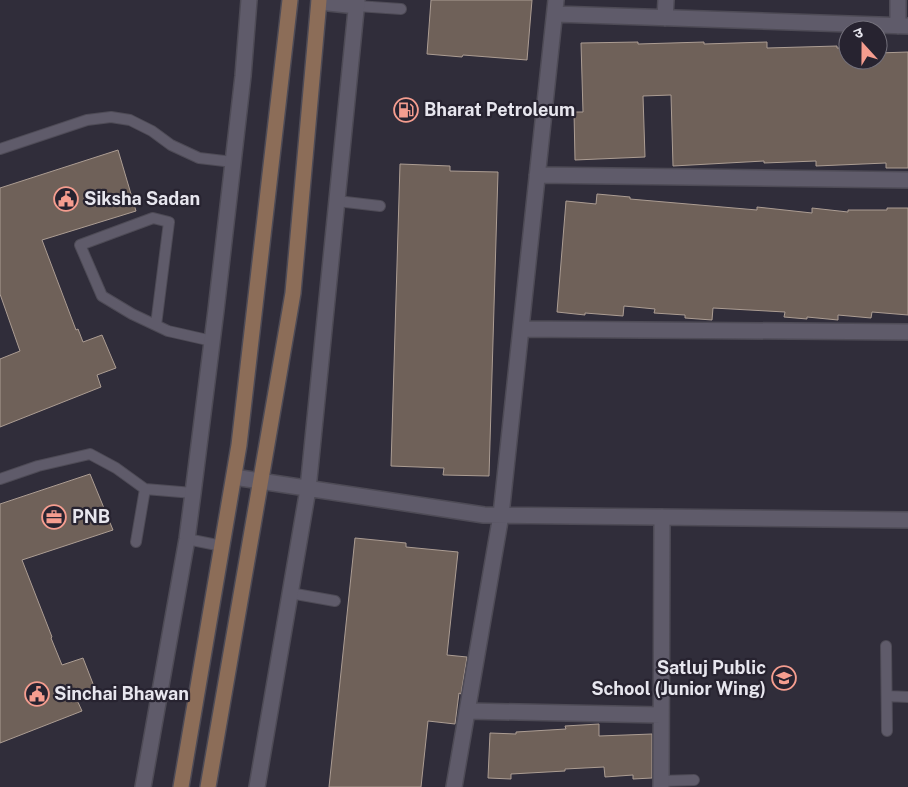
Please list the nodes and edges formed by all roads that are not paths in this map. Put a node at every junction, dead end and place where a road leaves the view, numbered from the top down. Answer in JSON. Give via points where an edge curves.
{"nodes":[{"id":1,"x":249,"y":0,"type":"edge"},
{"id":2,"x":290,"y":0,"type":"edge"},
{"id":3,"x":666,"y":0,"type":"edge"},
{"id":4,"x":898,"y":0,"type":"edge"},
{"id":5,"x":319,"y":1,"type":"edge"},
{"id":6,"x":357,"y":3,"type":"edge"},
{"id":7,"x":555,"y":7,"type":"edge"},
{"id":8,"x":401,"y":9,"type":"dead end"},
{"id":9,"x":665,"y":18,"type":"junction"},
{"id":10,"x":903,"y":26,"type":"edge"},
{"id":11,"x":0,"y":149,"type":"edge"},
{"id":12,"x":233,"y":162,"type":"junction"},
{"id":13,"x":537,"y":175,"type":"junction"},
{"id":14,"x":908,"y":180,"type":"edge"},
{"id":15,"x":337,"y":201,"type":"junction"},
{"id":16,"x":380,"y":206,"type":"dead end"},
{"id":17,"x":156,"y":325,"type":"junction"},
{"id":18,"x":521,"y":329,"type":"junction"},
{"id":19,"x":908,"y":332,"type":"edge"},
{"id":20,"x":212,"y":341,"type":"junction"},
{"id":21,"x":234,"y":477,"type":"junction"},
{"id":22,"x":0,"y":479,"type":"edge"},
{"id":23,"x":261,"y":481,"type":"junction"},
{"id":24,"x":145,"y":489,"type":"junction"},
{"id":25,"x":308,"y":489,"type":"junction"},
{"id":26,"x":193,"y":494,"type":"junction"},
{"id":27,"x":501,"y":515,"type":"junction"},
{"id":28,"x":662,"y":517,"type":"junction"},
{"id":29,"x":908,"y":520,"type":"edge"},
{"id":30,"x":187,"y":539,"type":"junction"},
{"id":31,"x":136,"y":542,"type":"dead end"},
{"id":32,"x":222,"y":546,"type":"junction"},
{"id":33,"x":290,"y":593,"type":"junction"},
{"id":34,"x":335,"y":601,"type":"dead end"},
{"id":35,"x":886,"y":646,"type":"dead end"},
{"id":36,"x":908,"y":690,"type":"edge"},
{"id":37,"x":887,"y":693,"type":"junction"},
{"id":38,"x":908,"y":697,"type":"edge"},
{"id":39,"x":467,"y":710,"type":"junction"},
{"id":40,"x":661,"y":715,"type":"junction"},
{"id":41,"x":887,"y":731,"type":"dead end"},
{"id":42,"x":694,"y":780,"type":"dead end"},
{"id":43,"x":661,"y":784,"type":"edge"},
{"id":44,"x":143,"y":787,"type":"edge"},
{"id":45,"x":181,"y":787,"type":"edge"},
{"id":46,"x":208,"y":787,"type":"edge"},
{"id":47,"x":257,"y":787,"type":"edge"},
{"id":48,"x":454,"y":787,"type":"edge"}],
"edges":[{"from":1,"to":12,"type":"street"},
{"from":2,"to":21,"type":"street"},
{"from":3,"to":9,"type":"street"},
{"from":4,"to":10,"type":"street"},
{"from":5,"to":6,"type":"street"},
{"from":5,"to":23,"type":"street","via":[[293,293]]},
{"from":6,"to":8,"type":"lane"},
{"from":6,"to":15,"type":"street"},
{"from":7,"to":9,"type":"street"},
{"from":7,"to":13,"type":"street"},
{"from":9,"to":10,"type":"street"},
{"from":11,"to":12,"type":"lane","via":[[87,120],[111,117],[130,120],[199,158]]},
{"from":12,"to":20,"type":"street"},
{"from":13,"to":14,"type":"street"},
{"from":13,"to":18,"type":"street"},
{"from":15,"to":16,"type":"lane"},
{"from":15,"to":25,"type":"street"},
{"from":17,"to":17,"type":"lane","via":[[102,296],[80,245],[153,218],[169,222]]},
{"from":17,"to":20,"type":"lane"},
{"from":18,"to":19,"type":"street"},
{"from":18,"to":27,"type":"street"},
{"from":20,"to":26,"type":"street"},
{"from":21,"to":23,"type":"street"},
{"from":21,"to":32,"type":"street"},
{"from":22,"to":24,"type":"lane","via":[[90,454]]},
{"from":23,"to":25,"type":"street"},
{"from":23,"to":46,"type":"street"},
{"from":24,"to":26,"type":"lane"},
{"from":24,"to":31,"type":"lane"},
{"from":25,"to":27,"type":"street"},
{"from":25,"to":33,"type":"street"},
{"from":26,"to":30,"type":"street"},
{"from":27,"to":28,"type":"street"},
{"from":27,"to":39,"type":"street"},
{"from":28,"to":29,"type":"street"},
{"from":28,"to":40,"type":"street"},
{"from":30,"to":32,"type":"lane"},
{"from":30,"to":44,"type":"street"},
{"from":32,"to":45,"type":"street"},
{"from":33,"to":34,"type":"lane"},
{"from":33,"to":47,"type":"street"},
{"from":35,"to":37,"type":"lane"},
{"from":36,"to":37,"type":"lane"},
{"from":37,"to":38,"type":"lane"},
{"from":37,"to":41,"type":"lane"},
{"from":39,"to":40,"type":"street"},
{"from":39,"to":48,"type":"street"},
{"from":40,"to":43,"type":"street"},
{"from":42,"to":43,"type":"lane"}]}
